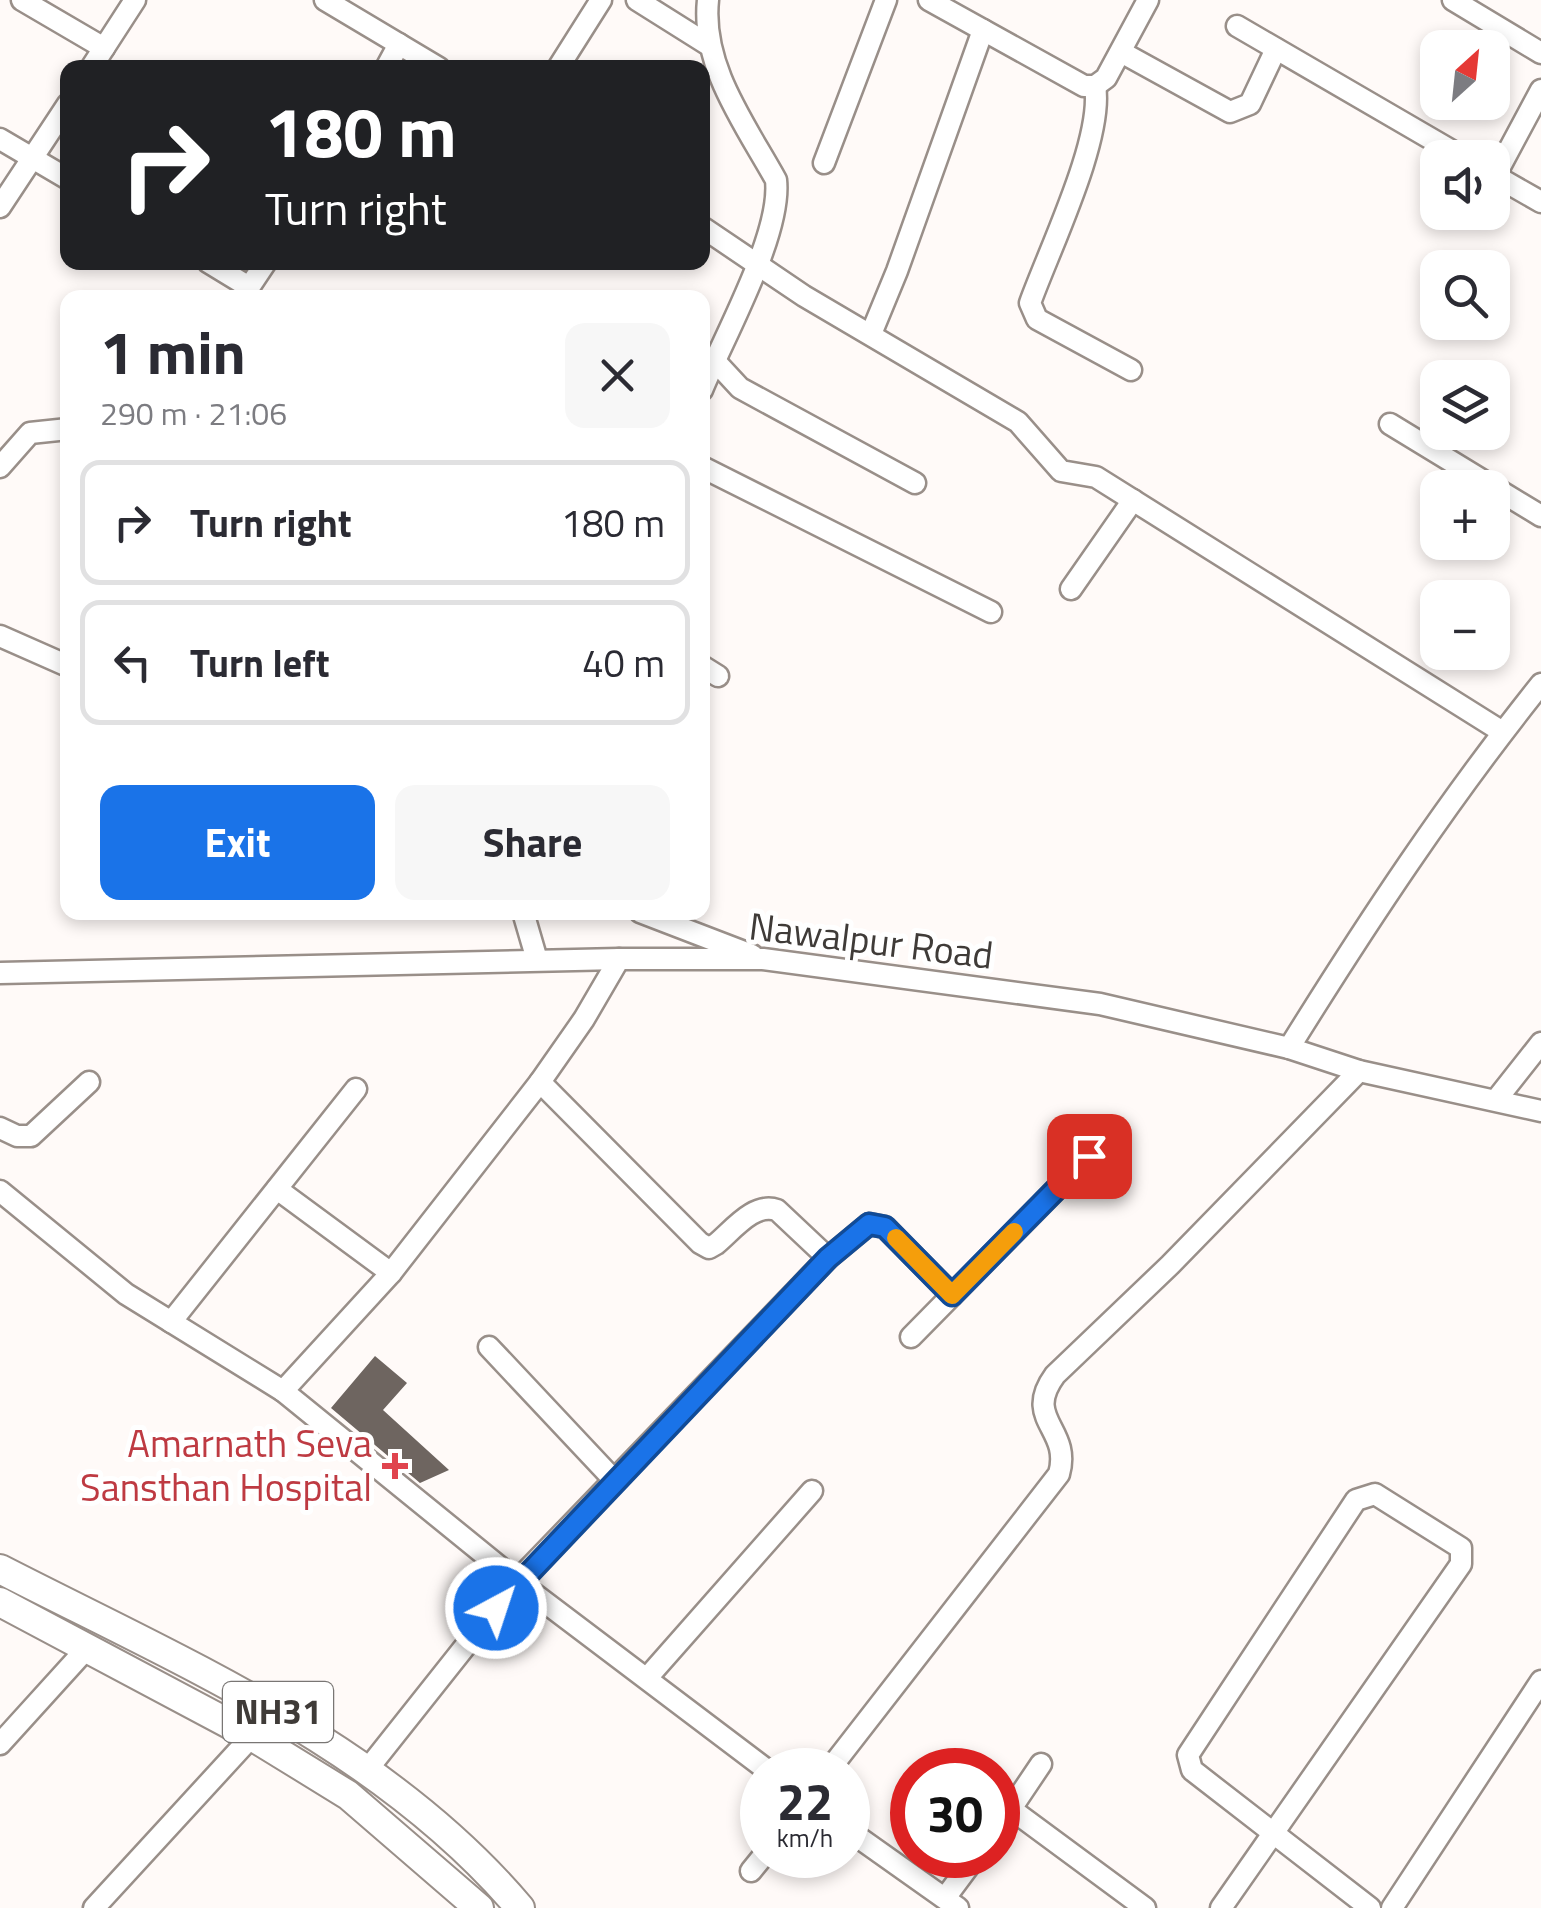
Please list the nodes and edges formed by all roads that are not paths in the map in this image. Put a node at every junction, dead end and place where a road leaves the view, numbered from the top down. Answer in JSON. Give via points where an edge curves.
{"nodes":[{"id":1,"x":22,"y":0,"type":"edge"},
{"id":2,"x":135,"y":0,"type":"edge"},
{"id":3,"x":324,"y":0,"type":"edge"},
{"id":4,"x":600,"y":0,"type":"edge"},
{"id":5,"x":636,"y":0,"type":"edge"},
{"id":6,"x":708,"y":0,"type":"edge"},
{"id":7,"x":886,"y":0,"type":"edge"},
{"id":8,"x":929,"y":0,"type":"edge"},
{"id":9,"x":1148,"y":0,"type":"edge"},
{"id":10,"x":1455,"y":1,"type":"edge"},
{"id":11,"x":1237,"y":26,"type":"dead end"},
{"id":12,"x":982,"y":30,"type":"junction"},
{"id":13,"x":399,"y":44,"type":"junction"},
{"id":14,"x":707,"y":44,"type":"junction"},
{"id":15,"x":104,"y":48,"type":"junction"},
{"id":16,"x":1276,"y":48,"type":"junction"},
{"id":17,"x":1121,"y":52,"type":"junction"},
{"id":18,"x":1541,"y":54,"type":"edge"},
{"id":19,"x":96,"y":60,"type":"edge"},
{"id":20,"x":390,"y":60,"type":"edge"},
{"id":21,"x":426,"y":60,"type":"edge"},
{"id":22,"x":563,"y":60,"type":"edge"},
{"id":23,"x":1095,"y":86,"type":"junction"},
{"id":24,"x":1541,"y":90,"type":"edge"},
{"id":25,"x":60,"y":116,"type":"edge"},
{"id":26,"x":0,"y":139,"type":"edge"},
{"id":27,"x":1433,"y":140,"type":"edge"},
{"id":28,"x":1510,"y":146,"type":"edge"},
{"id":29,"x":32,"y":158,"type":"junction"},
{"id":30,"x":824,"y":163,"type":"dead end"},
{"id":31,"x":60,"y":174,"type":"edge"},
{"id":32,"x":1510,"y":184,"type":"edge"},
{"id":33,"x":1541,"y":202,"type":"edge"},
{"id":34,"x":0,"y":207,"type":"edge"},
{"id":35,"x":710,"y":232,"type":"edge"},
{"id":36,"x":758,"y":262,"type":"junction"},
{"id":37,"x":218,"y":270,"type":"edge"},
{"id":38,"x":243,"y":290,"type":"edge"},
{"id":39,"x":871,"y":334,"type":"junction"},
{"id":40,"x":714,"y":360,"type":"junction"},
{"id":41,"x":710,"y":370,"type":"edge"},
{"id":42,"x":1132,"y":370,"type":"dead end"},
{"id":43,"x":1390,"y":424,"type":"dead end"},
{"id":44,"x":60,"y":430,"type":"edge"},
{"id":45,"x":0,"y":468,"type":"edge"},
{"id":46,"x":710,"y":471,"type":"edge"},
{"id":47,"x":915,"y":483,"type":"dead end"},
{"id":48,"x":1133,"y":500,"type":"junction"},
{"id":49,"x":1541,"y":516,"type":"edge"},
{"id":50,"x":1070,"y":589,"type":"dead end"},
{"id":51,"x":991,"y":612,"type":"dead end"},
{"id":52,"x":0,"y":636,"type":"edge"},
{"id":53,"x":60,"y":662,"type":"edge"},
{"id":54,"x":1541,"y":684,"type":"edge"},
{"id":55,"x":1501,"y":731,"type":"junction"},
{"id":56,"x":526,"y":920,"type":"edge"},
{"id":57,"x":661,"y":920,"type":"edge"},
{"id":58,"x":619,"y":959,"type":"junction"},
{"id":59,"x":763,"y":959,"type":"junction"},
{"id":60,"x":538,"y":960,"type":"junction"},
{"id":61,"x":0,"y":973,"type":"edge"},
{"id":62,"x":1541,"y":1043,"type":"edge"},
{"id":63,"x":1289,"y":1048,"type":"junction"},
{"id":64,"x":1359,"y":1071,"type":"junction"},
{"id":65,"x":90,"y":1082,"type":"dead end"},
{"id":66,"x":540,"y":1082,"type":"junction"},
{"id":67,"x":356,"y":1089,"type":"dead end"},
{"id":68,"x":1496,"y":1100,"type":"junction"},
{"id":69,"x":1541,"y":1111,"type":"edge"},
{"id":70,"x":0,"y":1128,"type":"edge"},
{"id":71,"x":1089,"y":1156,"type":"dead end"},
{"id":72,"x":277,"y":1189,"type":"junction"},
{"id":73,"x":0,"y":1191,"type":"edge"},
{"id":74,"x":828,"y":1258,"type":"junction"},
{"id":75,"x":392,"y":1273,"type":"junction"},
{"id":76,"x":952,"y":1295,"type":"junction"},
{"id":77,"x":171,"y":1322,"type":"junction"},
{"id":78,"x":911,"y":1337,"type":"dead end"},
{"id":79,"x":489,"y":1347,"type":"dead end"},
{"id":80,"x":282,"y":1391,"type":"junction"},
{"id":81,"x":614,"y":1480,"type":"junction"},
{"id":82,"x":812,"y":1491,"type":"dead end"},
{"id":83,"x":0,"y":1569,"type":"edge"},
{"id":84,"x":518,"y":1581,"type":"junction"},
{"id":85,"x":0,"y":1602,"type":"edge"},
{"id":86,"x":88,"y":1647,"type":"junction"},
{"id":87,"x":647,"y":1678,"type":"junction"},
{"id":88,"x":1541,"y":1681,"type":"edge"},
{"id":89,"x":252,"y":1736,"type":"junction"},
{"id":90,"x":0,"y":1744,"type":"edge"},
{"id":91,"x":845,"y":1748,"type":"edge"},
{"id":92,"x":740,"y":1750,"type":"edge"},
{"id":93,"x":1041,"y":1764,"type":"dead end"},
{"id":94,"x":367,"y":1770,"type":"junction"},
{"id":95,"x":1020,"y":1796,"type":"edge"},
{"id":96,"x":1020,"y":1816,"type":"edge"},
{"id":97,"x":1273,"y":1830,"type":"junction"},
{"id":98,"x":870,"y":1845,"type":"edge"},
{"id":99,"x":965,"y":1878,"type":"edge"},
{"id":100,"x":494,"y":1880,"type":"junction"},
{"id":101,"x":952,"y":1903,"type":"edge"},
{"id":102,"x":473,"y":1906,"type":"edge"},
{"id":103,"x":94,"y":1908,"type":"edge"},
{"id":104,"x":520,"y":1908,"type":"edge"},
{"id":105,"x":1145,"y":1908,"type":"edge"},
{"id":106,"x":1221,"y":1908,"type":"edge"},
{"id":107,"x":1370,"y":1908,"type":"edge"},
{"id":108,"x":1392,"y":1908,"type":"edge"}],
"edges":[{"from":1,"to":15,"type":"street"},
{"from":2,"to":15,"type":"street"},
{"from":3,"to":13,"type":"street"},
{"from":4,"to":22,"type":"street"},
{"from":5,"to":14,"type":"street"},
{"from":6,"to":14,"type":"street"},
{"from":7,"to":30,"type":"street"},
{"from":8,"to":12,"type":"street"},
{"from":9,"to":17,"type":"street"},
{"from":10,"to":18,"type":"street"},
{"from":11,"to":16,"type":"street"},
{"from":12,"to":23,"type":"street"},
{"from":12,"to":39,"type":"street"},
{"from":13,"to":20,"type":"street"},
{"from":13,"to":21,"type":"street"},
{"from":14,"to":36,"type":"street","via":[[776,180],[776,214]]},
{"from":15,"to":19,"type":"street"},
{"from":16,"to":17,"type":"street","via":[[1250,104],[1230,112]]},
{"from":16,"to":27,"type":"street"},
{"from":17,"to":23,"type":"street"},
{"from":23,"to":42,"type":"street","via":[[1097,110],[1083,160],[1030,303],[1037,319]]},
{"from":24,"to":28,"type":"street"},
{"from":25,"to":29,"type":"street"},
{"from":26,"to":29,"type":"street"},
{"from":29,"to":31,"type":"street"},
{"from":29,"to":34,"type":"street"},
{"from":32,"to":33,"type":"street"},
{"from":35,"to":36,"type":"street"},
{"from":36,"to":39,"type":"street"},
{"from":36,"to":40,"type":"street"},
{"from":37,"to":38,"type":"street"},
{"from":39,"to":48,"type":"street","via":[[1018,422],[1061,471],[1096,476]]},
{"from":40,"to":41,"type":"street"},
{"from":40,"to":47,"type":"street","via":[[740,388]]},
{"from":43,"to":49,"type":"street"},
{"from":44,"to":45,"type":"street","via":[[30,432]]},
{"from":46,"to":51,"type":"street"},
{"from":48,"to":50,"type":"street"},
{"from":48,"to":55,"type":"street"},
{"from":52,"to":53,"type":"street"},
{"from":54,"to":55,"type":"street"},
{"from":55,"to":63,"type":"street","via":[[1385,894]]},
{"from":56,"to":60,"type":"street"},
{"from":57,"to":59,"type":"street"},
{"from":58,"to":59,"type":"street","name":"Nawalpur Road"},
{"from":58,"to":60,"type":"street","name":"Nawalpur Road"},
{"from":58,"to":66,"type":"street"},
{"from":59,"to":63,"type":"street","name":"Nawalpur Road","via":[[1100,1004]]},
{"from":60,"to":61,"type":"street","name":"Nawalpur Road"},
{"from":62,"to":68,"type":"street"},
{"from":63,"to":64,"type":"street","name":"Nawalpur Road"},
{"from":64,"to":68,"type":"street","name":"Nawalpur Road"},
{"from":64,"to":91,"type":"street","via":[[1055,1375],[1042,1393],[1041,1410],[1061,1444],[1058,1474]]},
{"from":65,"to":70,"type":"street","via":[[31,1136]]},
{"from":66,"to":74,"type":"street","via":[[708,1248],[768,1207]]},
{"from":66,"to":75,"type":"street"},
{"from":67,"to":72,"type":"street"},
{"from":68,"to":69,"type":"street","name":"Nawalpur Road"},
{"from":71,"to":76,"type":"street"},
{"from":72,"to":75,"type":"street"},
{"from":72,"to":77,"type":"street"},
{"from":73,"to":77,"type":"street","via":[[126,1294]]},
{"from":74,"to":76,"type":"street","via":[[876,1223]]},
{"from":74,"to":81,"type":"street"},
{"from":75,"to":80,"type":"street"},
{"from":76,"to":78,"type":"street"},
{"from":77,"to":80,"type":"street"},
{"from":79,"to":81,"type":"street"},
{"from":80,"to":84,"type":"street"},
{"from":81,"to":84,"type":"street"},
{"from":82,"to":87,"type":"street"},
{"from":83,"to":94,"type":"highway","number":"NH31","via":[[270,1707]]},
{"from":84,"to":87,"type":"street"},
{"from":84,"to":94,"type":"street"},
{"from":85,"to":86,"type":"highway","number":"NH31"},
{"from":86,"to":89,"type":"highway","number":"NH31"},
{"from":86,"to":90,"type":"street"},
{"from":87,"to":92,"type":"street"},
{"from":88,"to":108,"type":"street"},
{"from":89,"to":102,"type":"highway","number":"NH31","via":[[348,1796]]},
{"from":89,"to":103,"type":"street"},
{"from":93,"to":95,"type":"street"},
{"from":94,"to":100,"type":"highway","number":"NH31"},
{"from":96,"to":105,"type":"street"},
{"from":97,"to":97,"type":"street","via":[[1192,1770],[1188,1755],[1356,1500],[1375,1494],[1461,1548],[1461,1564]]},
{"from":97,"to":106,"type":"street"},
{"from":97,"to":107,"type":"street"},
{"from":98,"to":101,"type":"street"},
{"from":99,"to":101,"type":"street"},
{"from":100,"to":102,"type":"street"},
{"from":100,"to":104,"type":"highway","number":"NH31"}]}
